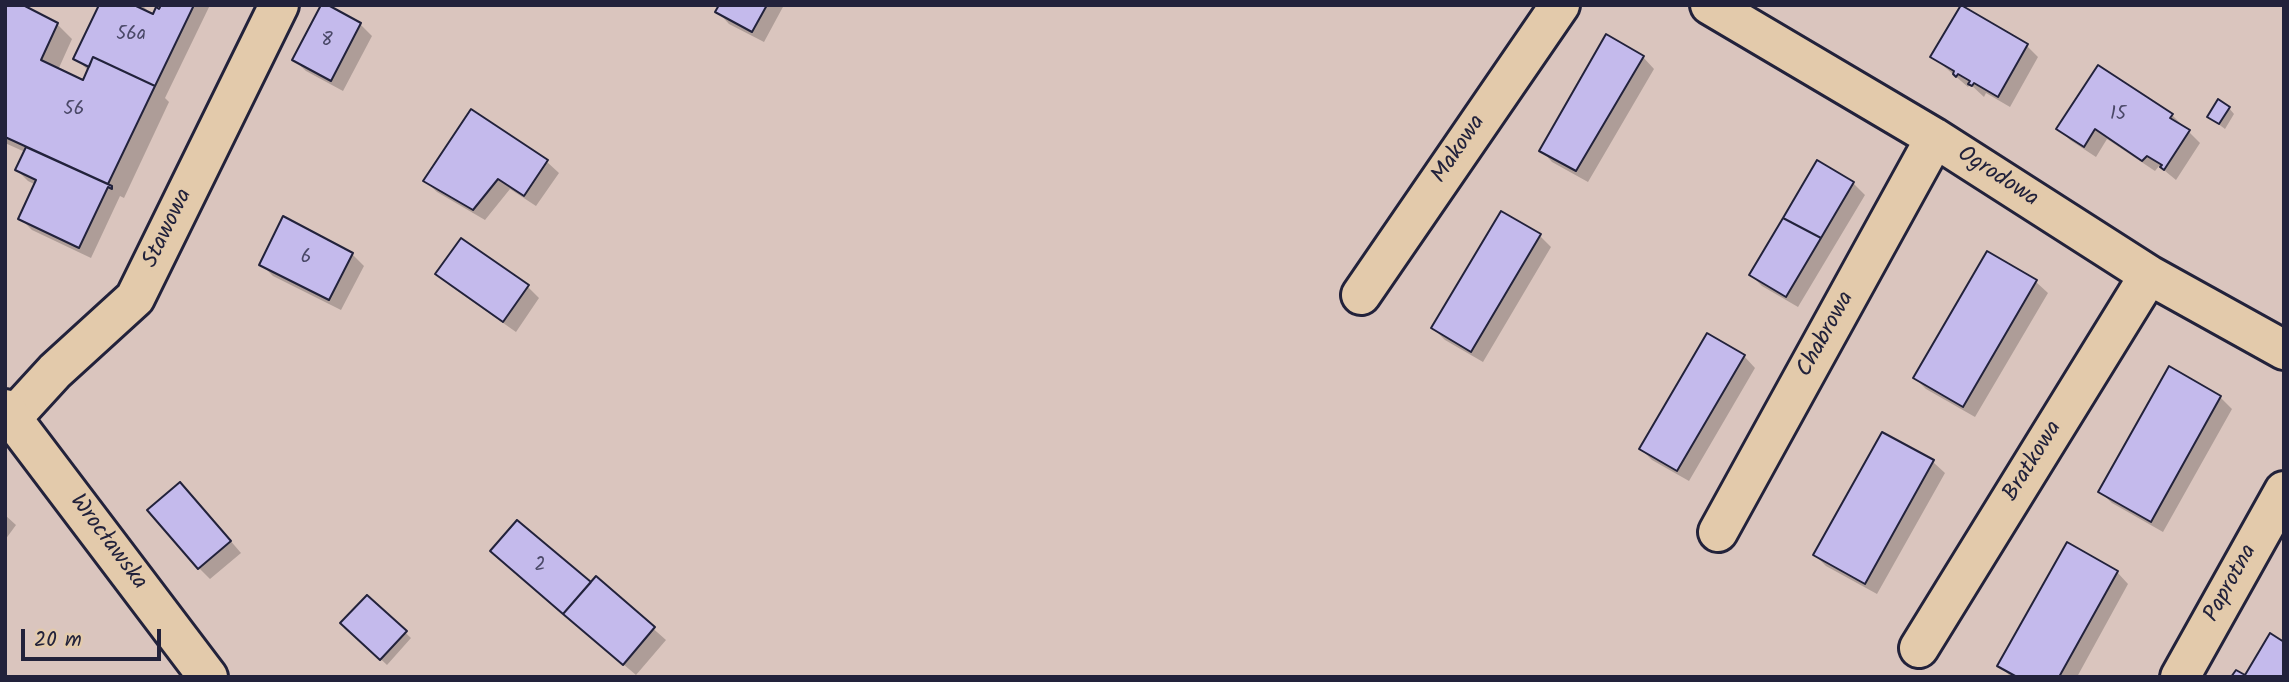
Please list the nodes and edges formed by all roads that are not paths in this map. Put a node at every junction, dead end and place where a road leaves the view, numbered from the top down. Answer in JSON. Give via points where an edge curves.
{"nodes":[{"id":1,"x":279,"y":5,"type":"edge"},
{"id":2,"x":1560,"y":5,"type":"edge"},
{"id":3,"x":1710,"y":5,"type":"edge"},
{"id":4,"x":1935,"y":138,"type":"junction"},
{"id":5,"x":2149,"y":275,"type":"junction"},
{"id":6,"x":1362,"y":295,"type":"dead end"},
{"id":7,"x":2284,"y":350,"type":"edge"},
{"id":8,"x":8,"y":414,"type":"edge"},
{"id":9,"x":2284,"y":491,"type":"edge"},
{"id":10,"x":1718,"y":533,"type":"dead end"},
{"id":11,"x":1919,"y":648,"type":"dead end"},
{"id":12,"x":208,"y":677,"type":"edge"},
{"id":13,"x":2180,"y":677,"type":"edge"}],
"edges":[{"from":1,"to":8,"type":"street","name":"Stawowa","via":[[135,298]]},
{"from":2,"to":6,"type":"street","name":"Makowa"},
{"from":3,"to":4,"type":"street","name":"Ogrodowa"},
{"from":4,"to":5,"type":"street","name":"Ogrodowa"},
{"from":4,"to":10,"type":"street","name":"Chabrowa"},
{"from":5,"to":7,"type":"street","name":"Ogrodowa"},
{"from":5,"to":11,"type":"street","name":"Bratkowa"},
{"from":8,"to":12,"type":"street","name":"Wrocławska"},
{"from":9,"to":13,"type":"street","name":"Paprotna"}]}
